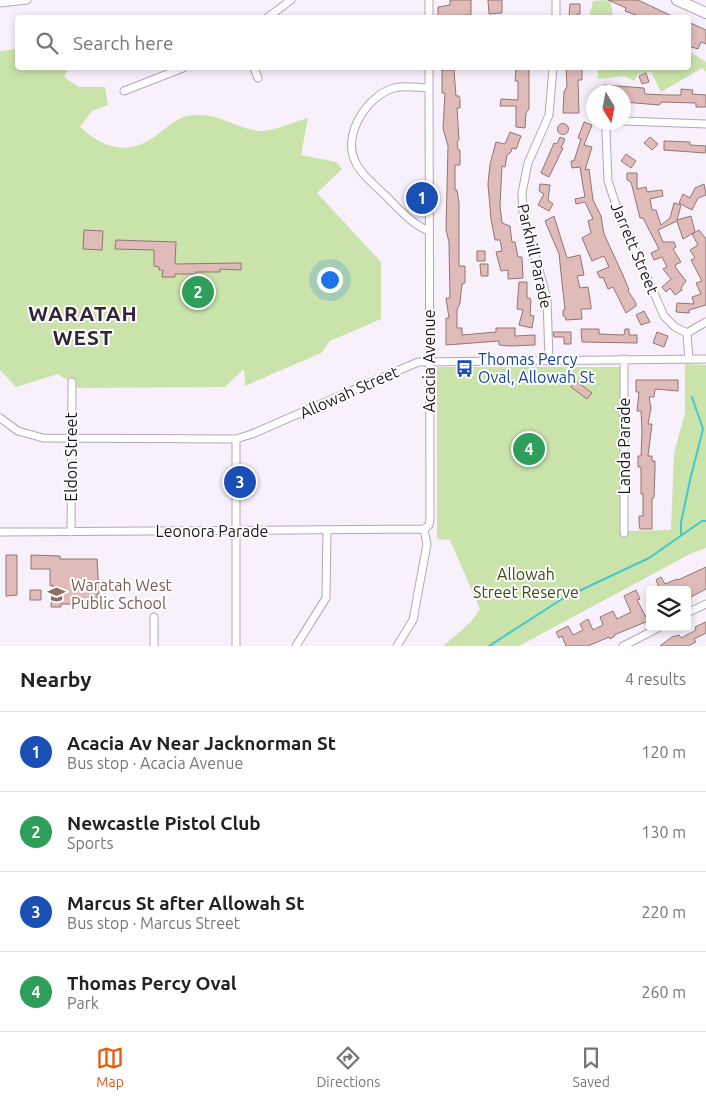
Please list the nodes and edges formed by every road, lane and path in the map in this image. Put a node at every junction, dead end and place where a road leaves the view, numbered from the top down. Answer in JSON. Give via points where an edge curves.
{"nodes":[{"id":1,"x":27,"y":0,"type":"edge"},
{"id":2,"x":290,"y":0,"type":"edge"},
{"id":3,"x":429,"y":0,"type":"edge"},
{"id":4,"x":556,"y":0,"type":"edge"},
{"id":5,"x":677,"y":0,"type":"edge"},
{"id":6,"x":0,"y":3,"type":"edge"},
{"id":7,"x":706,"y":12,"type":"edge"},
{"id":8,"x":271,"y":15,"type":"edge"},
{"id":9,"x":429,"y":15,"type":"edge"},
{"id":10,"x":556,"y":15,"type":"edge"},
{"id":11,"x":178,"y":70,"type":"edge"},
{"id":12,"x":255,"y":70,"type":"edge"},
{"id":13,"x":429,"y":70,"type":"edge"},
{"id":14,"x":553,"y":70,"type":"edge"},
{"id":15,"x":258,"y":78,"type":"dead end"},
{"id":16,"x":429,"y":88,"type":"junction"},
{"id":17,"x":124,"y":91,"type":"dead end"},
{"id":18,"x":631,"y":121,"type":"edge"},
{"id":19,"x":706,"y":124,"type":"edge"},
{"id":20,"x":610,"y":130,"type":"edge"},
{"id":21,"x":429,"y":231,"type":"junction"},
{"id":22,"x":706,"y":322,"type":"edge"},
{"id":23,"x":687,"y":333,"type":"junction"},
{"id":24,"x":624,"y":359,"type":"junction"},
{"id":25,"x":689,"y":359,"type":"junction"},
{"id":26,"x":706,"y":359,"type":"edge"},
{"id":27,"x":549,"y":360,"type":"junction"},
{"id":28,"x":429,"y":361,"type":"junction"},
{"id":29,"x":72,"y":382,"type":"dead end"},
{"id":30,"x":0,"y":418,"type":"edge"},
{"id":31,"x":71,"y":438,"type":"junction"},
{"id":32,"x":236,"y":439,"type":"junction"},
{"id":33,"x":424,"y":529,"type":"junction"},
{"id":34,"x":327,"y":530,"type":"junction"},
{"id":35,"x":236,"y":531,"type":"junction"},
{"id":36,"x":0,"y":532,"type":"edge"},
{"id":37,"x":70,"y":532,"type":"junction"},
{"id":38,"x":624,"y":533,"type":"dead end"},
{"id":39,"x":706,"y":604,"type":"edge"},
{"id":40,"x":691,"y":611,"type":"edge"},
{"id":41,"x":154,"y":617,"type":"dead end"},
{"id":42,"x":652,"y":631,"type":"edge"},
{"id":43,"x":154,"y":646,"type":"edge"},
{"id":44,"x":236,"y":646,"type":"edge"},
{"id":45,"x":296,"y":646,"type":"edge"},
{"id":46,"x":397,"y":646,"type":"edge"},
{"id":47,"x":623,"y":646,"type":"edge"}],
"edges":[{"from":1,"to":6,"type":"street"},
{"from":2,"to":8,"type":"street"},
{"from":3,"to":9,"type":"street"},
{"from":4,"to":10,"type":"street"},
{"from":5,"to":7,"type":"street"},
{"from":11,"to":17,"type":"street"},
{"from":12,"to":15,"type":"street"},
{"from":13,"to":16,"type":"street","name":"Acacia Avenue"},
{"from":14,"to":27,"type":"street","name":"Parkhill Parade","via":[[549,115],[523,176],[522,193],[523,213],[547,299]]},
{"from":16,"to":21,"type":"street","name":"Acacia Avenue"},
{"from":16,"to":21,"type":"street","via":[[396,87],[369,103],[359,118],[352,154],[361,171],[416,226]]},
{"from":18,"to":19,"type":"street"},
{"from":20,"to":23,"type":"street","name":"Jarrett Street","via":[[605,149],[608,180],[618,210],[664,316]]},
{"from":21,"to":28,"type":"street","name":"Acacia Avenue"},
{"from":22,"to":23,"type":"street"},
{"from":23,"to":25,"type":"street"},
{"from":24,"to":25,"type":"street","name":"Allowah Street"},
{"from":24,"to":27,"type":"street","name":"Allowah Street"},
{"from":24,"to":38,"type":"street","name":"Landa Parade"},
{"from":25,"to":26,"type":"street","name":"Allowah Street"},
{"from":27,"to":28,"type":"street","name":"Allowah Street"},
{"from":28,"to":32,"type":"street","name":"Allowah Street","via":[[412,364]]},
{"from":28,"to":33,"type":"street","name":"Acacia Avenue","via":[[430,519]]},
{"from":29,"to":31,"type":"street","name":"Eldon Street"},
{"from":30,"to":31,"type":"street","name":"Allowah Street","via":[[30,436]]},
{"from":31,"to":32,"type":"street","name":"Allowah Street"},
{"from":31,"to":37,"type":"street","name":"Eldon Street"},
{"from":32,"to":35,"type":"street"},
{"from":33,"to":34,"type":"street","name":"Leonora Parade"},
{"from":33,"to":46,"type":"street","name":"Acacia Avenue","via":[[427,544],[413,620]]},
{"from":34,"to":35,"type":"street","name":"Leonora Parade"},
{"from":34,"to":45,"type":"street","via":[[326,598]]},
{"from":35,"to":37,"type":"street","name":"Leonora Parade"},
{"from":35,"to":44,"type":"street"},
{"from":36,"to":37,"type":"street","name":"Leonora Parade"},
{"from":39,"to":40,"type":"street"},
{"from":41,"to":43,"type":"street"},
{"from":42,"to":47,"type":"street"}]}
